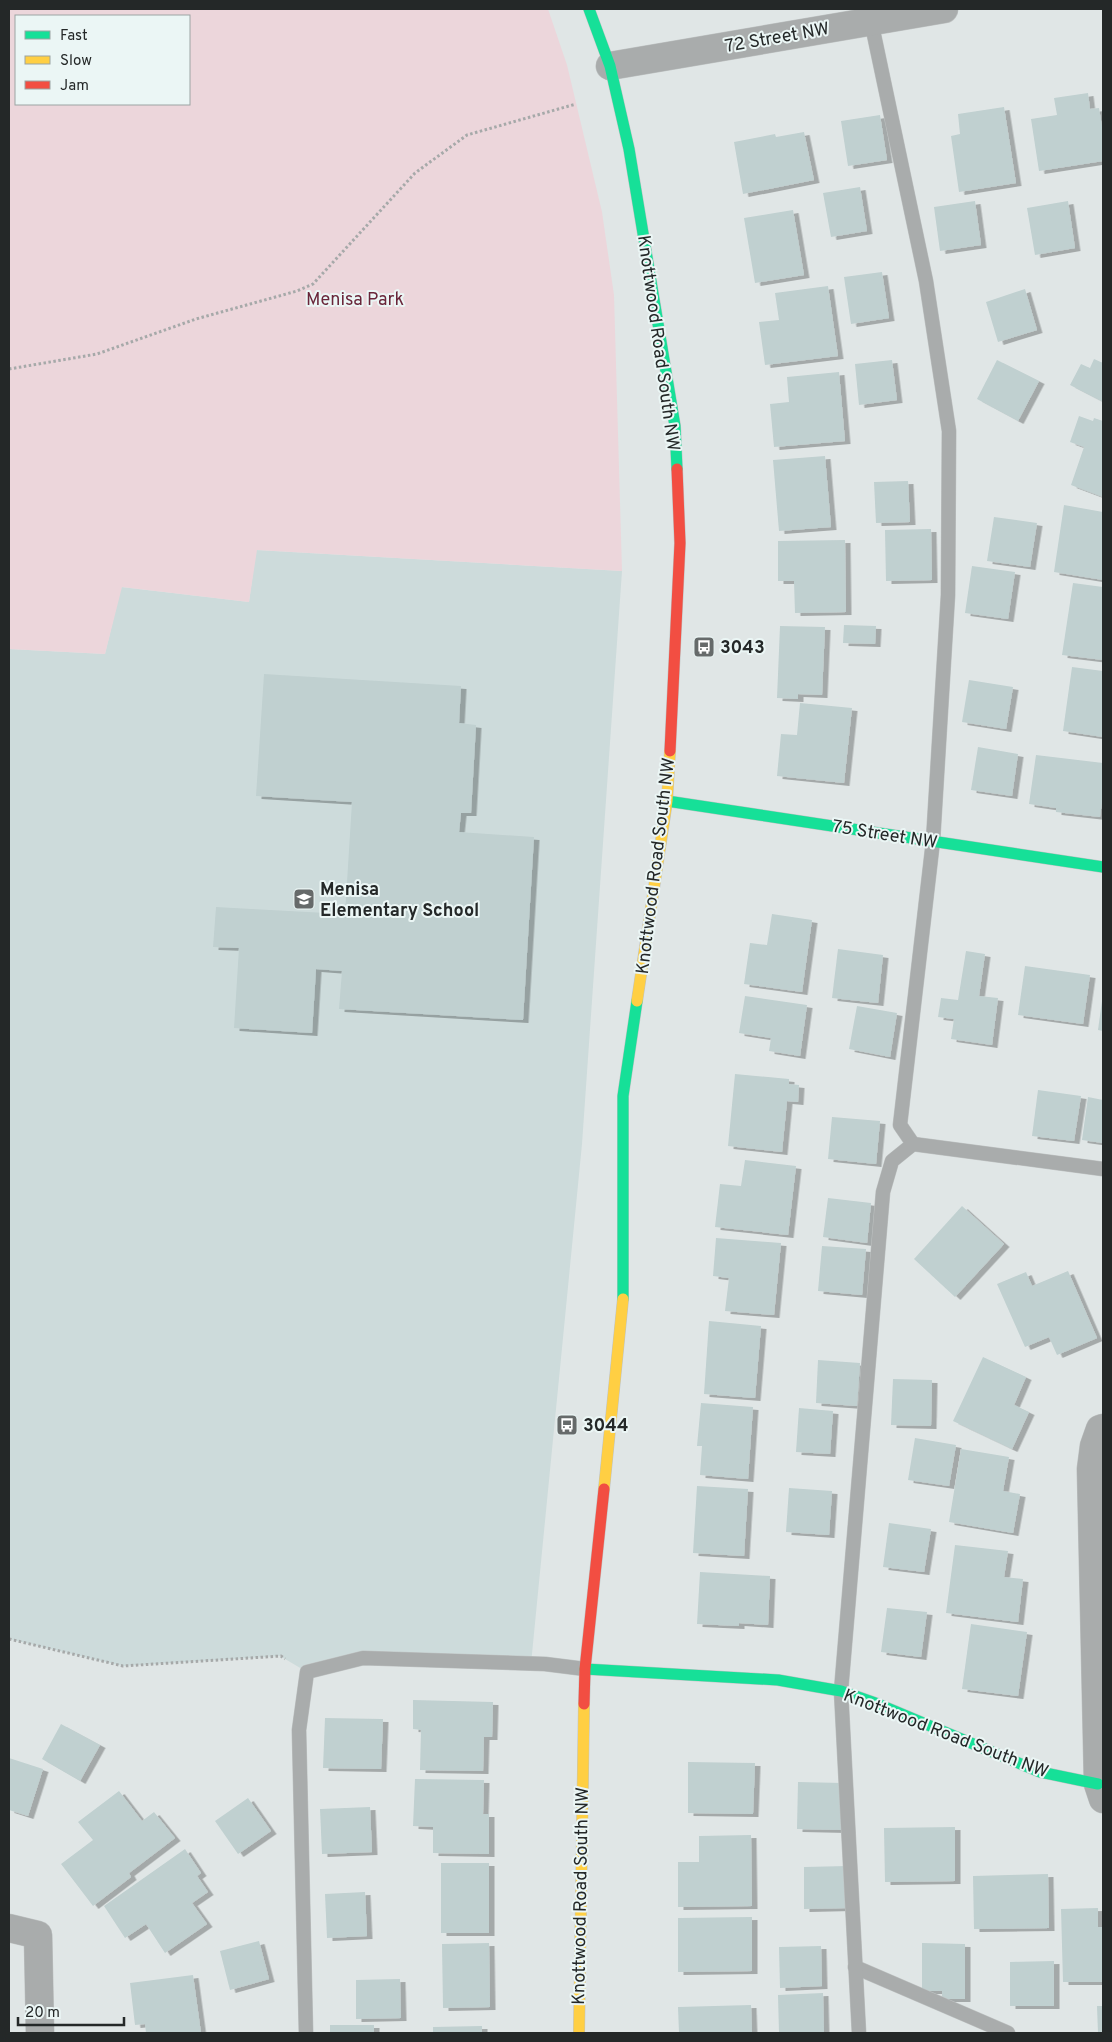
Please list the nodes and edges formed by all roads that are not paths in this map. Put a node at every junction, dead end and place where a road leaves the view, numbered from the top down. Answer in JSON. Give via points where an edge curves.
{"nodes":[{"id":1,"x":589,"y":9,"type":"edge"},
{"id":2,"x":944,"y":9,"type":"edge"},
{"id":3,"x":869,"y":15,"type":"edge"},
{"id":4,"x":610,"y":66,"type":"junction"},
{"id":5,"x":667,"y":801,"type":"junction"},
{"id":6,"x":934,"y":841,"type":"junction"},
{"id":7,"x":1103,"y":867,"type":"edge"},
{"id":8,"x":913,"y":1144,"type":"junction"},
{"id":9,"x":1103,"y":1169,"type":"edge"},
{"id":10,"x":1103,"y":1428,"type":"edge"},
{"id":11,"x":585,"y":1669,"type":"junction"},
{"id":12,"x":841,"y":1691,"type":"junction"},
{"id":13,"x":1101,"y":1792,"type":"edge"},
{"id":14,"x":9,"y":1928,"type":"edge"},
{"id":15,"x":855,"y":1967,"type":"junction"},
{"id":16,"x":40,"y":2033,"type":"edge"},
{"id":17,"x":306,"y":2033,"type":"edge"},
{"id":18,"x":579,"y":2033,"type":"edge"},
{"id":19,"x":858,"y":2033,"type":"edge"},
{"id":20,"x":1008,"y":2033,"type":"edge"}],
"edges":[{"from":1,"to":4,"type":"street","name":"Knottwood Road South NW"},
{"from":2,"to":3,"type":"street","name":"72 Street NW"},
{"from":3,"to":4,"type":"street","name":"72 Street NW"},
{"from":3,"to":6,"type":"lane","via":[[926,281],[949,431],[948,595]]},
{"from":4,"to":5,"type":"street","name":"Knottwood Road South NW","via":[[629,149],[675,426],[680,543]]},
{"from":5,"to":6,"type":"street","name":"75 Street NW"},
{"from":5,"to":11,"type":"street","name":"Knottwood Road South NW","via":[[623,1096],[623,1312]]},
{"from":6,"to":7,"type":"street","name":"75 Street NW"},
{"from":6,"to":8,"type":"lane","via":[[900,1125]]},
{"from":8,"to":9,"type":"lane"},
{"from":8,"to":12,"type":"lane","via":[[892,1161],[883,1192]]},
{"from":10,"to":13,"type":"street","name":"Knottwood Road South NW","via":[[1094,1446],[1091,1469]]},
{"from":11,"to":12,"type":"street","name":"Knottwood Road South NW","via":[[778,1680]]},
{"from":11,"to":17,"type":"lane","via":[[545,1664],[363,1658],[307,1672],[299,1730]]},
{"from":11,"to":18,"type":"street","name":"Knottwood Road South NW"},
{"from":12,"to":13,"type":"street","name":"Knottwood Road South NW","via":[[1040,1772]]},
{"from":12,"to":15,"type":"lane"},
{"from":14,"to":16,"type":"street","via":[[38,1935]]},
{"from":15,"to":19,"type":"lane"},
{"from":15,"to":20,"type":"lane"}]}
